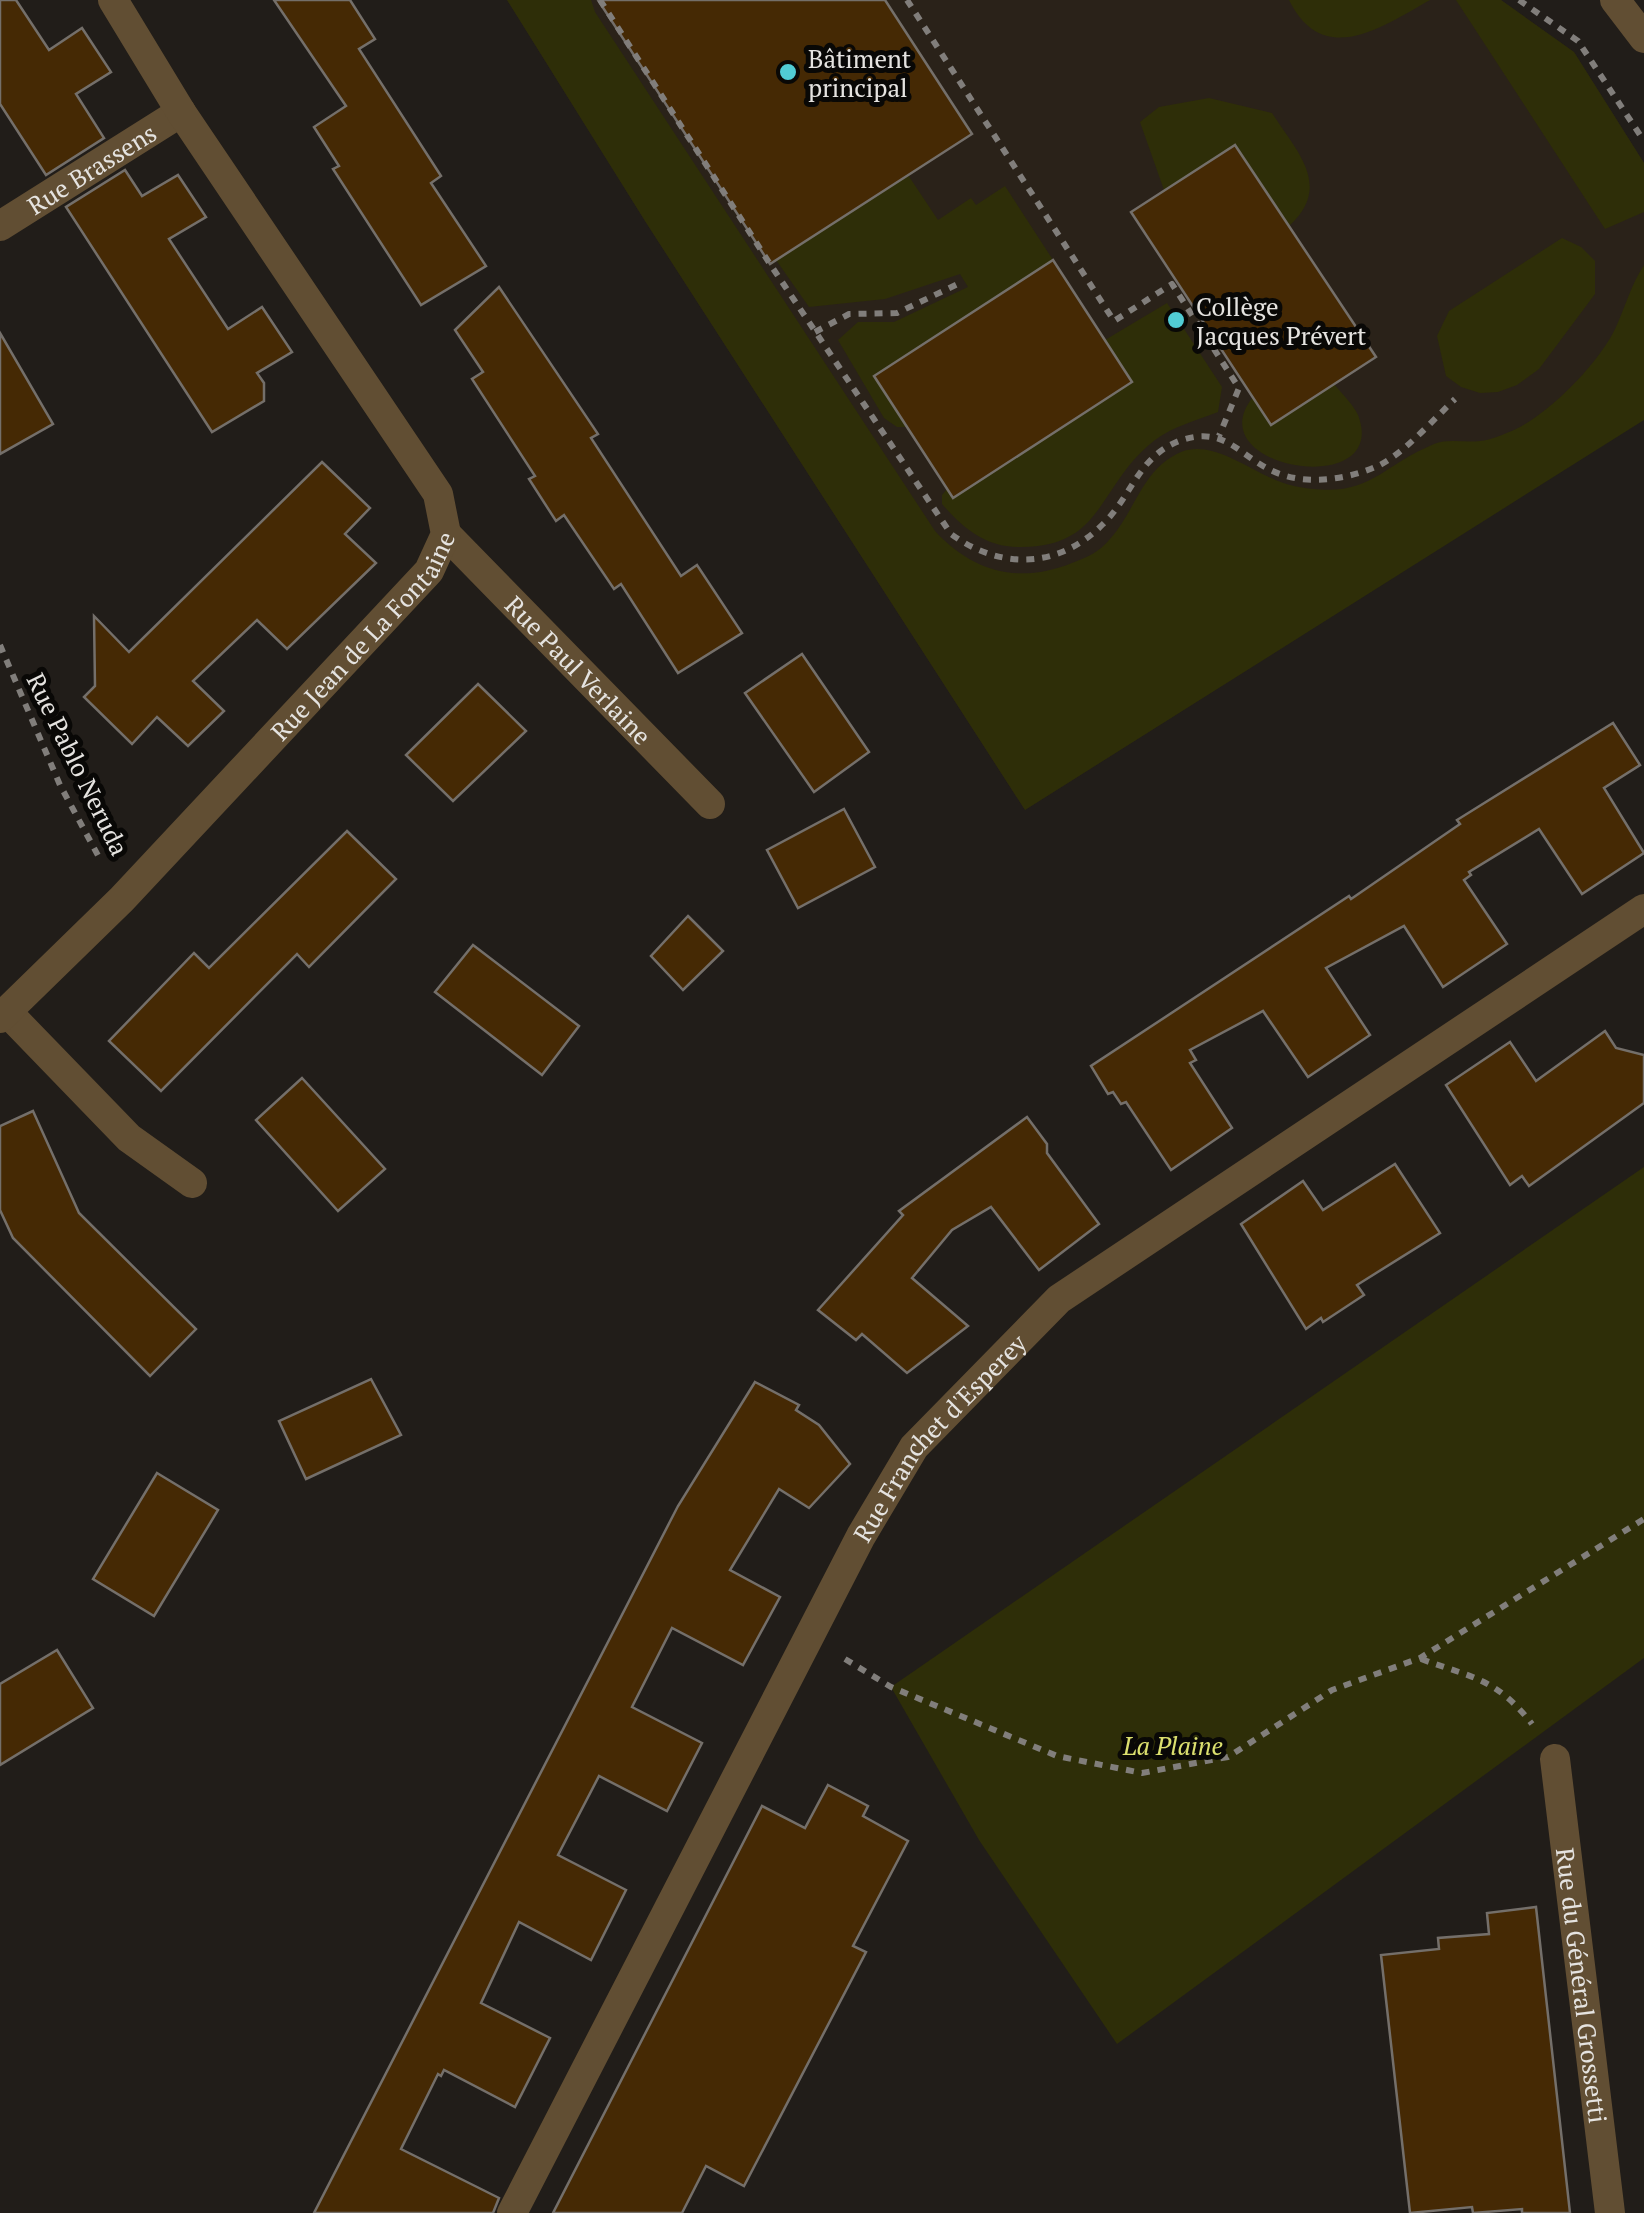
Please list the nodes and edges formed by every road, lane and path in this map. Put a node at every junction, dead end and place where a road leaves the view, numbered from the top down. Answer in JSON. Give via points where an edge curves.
{"nodes":[{"id":1,"x":113,"y":0,"type":"edge"},
{"id":2,"x":600,"y":0,"type":"edge"},
{"id":3,"x":907,"y":0,"type":"edge"},
{"id":4,"x":1519,"y":0,"type":"edge"},
{"id":5,"x":1615,"y":0,"type":"edge"},
{"id":6,"x":1644,"y":38,"type":"edge"},
{"id":7,"x":181,"y":112,"type":"junction"},
{"id":8,"x":1644,"y":141,"type":"edge"},
{"id":9,"x":0,"y":226,"type":"edge"},
{"id":10,"x":960,"y":283,"type":"dead end"},
{"id":11,"x":814,"y":332,"type":"junction"},
{"id":12,"x":1455,"y":400,"type":"dead end"},
{"id":13,"x":1219,"y":436,"type":"junction"},
{"id":14,"x":446,"y":534,"type":"junction"},
{"id":15,"x":0,"y":645,"type":"edge"},
{"id":16,"x":710,"y":804,"type":"dead end"},
{"id":17,"x":122,"y":899,"type":"junction"},
{"id":18,"x":1644,"y":909,"type":"edge"},
{"id":19,"x":3,"y":1015,"type":"edge"},
{"id":20,"x":192,"y":1183,"type":"dead end"},
{"id":21,"x":1644,"y":1520,"type":"edge"},
{"id":22,"x":809,"y":1638,"type":"junction"},
{"id":23,"x":1420,"y":1658,"type":"junction"},
{"id":24,"x":1556,"y":1758,"type":"joint"},
{"id":25,"x":512,"y":2213,"type":"edge"},
{"id":26,"x":1610,"y":2213,"type":"edge"}],
"edges":[{"from":1,"to":7,"type":"street","name":"Rue Jean de La Fontaine"},
{"from":2,"to":11,"type":"path"},
{"from":3,"to":13,"type":"path","via":[[1114,320],[1172,284],[1238,388]]},
{"from":4,"to":8,"type":"path","via":[[1578,41]]},
{"from":5,"to":6,"type":"street"},
{"from":7,"to":9,"type":"street","name":"Rue Brassens"},
{"from":7,"to":14,"type":"street","name":"Rue Jean de La Fontaine","via":[[438,494]]},
{"from":10,"to":11,"type":"path","via":[[898,313],[849,314]]},
{"from":11,"to":13,"type":"path","via":[[950,534],[997,559],[1053,556],[1082,541],[1105,523],[1148,460],[1166,446]]},
{"from":12,"to":13,"type":"path","via":[[1384,463],[1351,477],[1283,475]]},
{"from":14,"to":16,"type":"street","name":"Rue Paul Verlaine"},
{"from":14,"to":17,"type":"street","name":"Rue Jean de La Fontaine","via":[[430,571]]},
{"from":15,"to":17,"type":"path","name":"Rue Pablo Neruda","via":[[60,785]]},
{"from":17,"to":19,"type":"street","name":"Rue Jean de La Fontaine"},
{"from":18,"to":22,"type":"street","name":"Rue Franchet d'Esperey","via":[[1059,1299],[914,1448]]},
{"from":19,"to":20,"type":"street","via":[[129,1138]]},
{"from":21,"to":23,"type":"path"},
{"from":22,"to":23,"type":"path","via":[[891,1687],[1057,1756],[1142,1773],[1228,1757],[1332,1690]]},
{"from":22,"to":25,"type":"street","name":"Rue Franchet d'Esperey"},
{"from":23,"to":24,"type":"path","via":[[1488,1680],[1515,1702]]},
{"from":24,"to":26,"type":"street","name":"Rue du Général Grossetti"}]}
